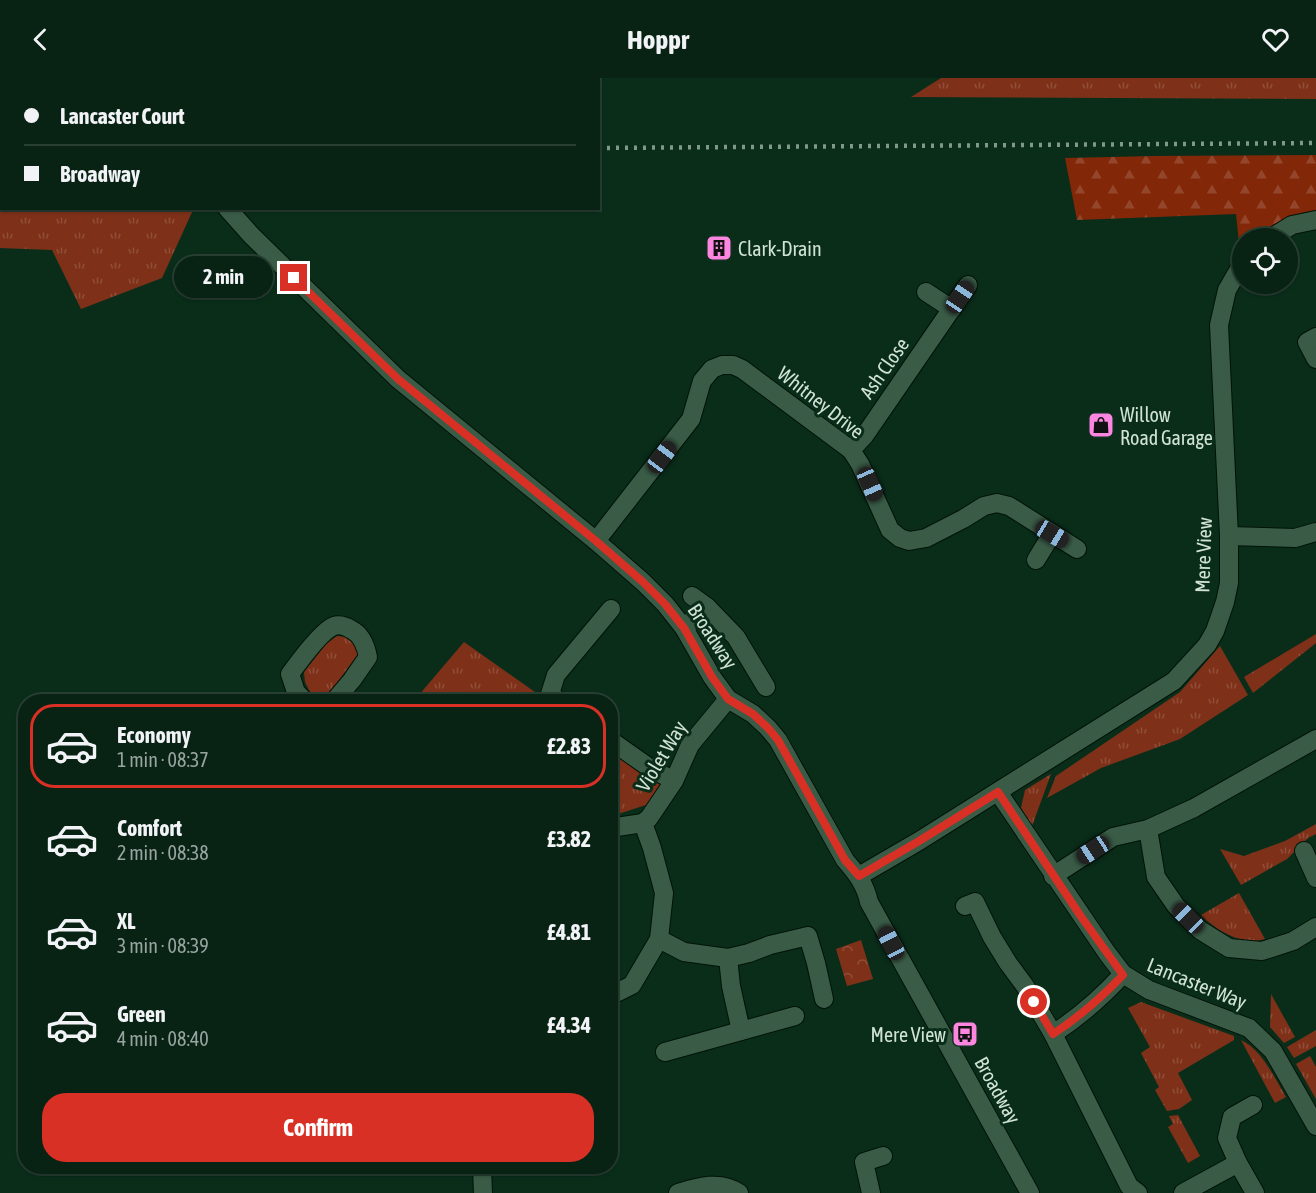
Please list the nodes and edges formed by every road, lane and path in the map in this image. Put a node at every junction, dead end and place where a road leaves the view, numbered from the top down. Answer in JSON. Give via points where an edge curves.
{"nodes":[{"id":1,"x":229,"y":210,"type":"edge"},
{"id":2,"x":1316,"y":220,"type":"edge"},
{"id":3,"x":1287,"y":228,"type":"edge"},
{"id":4,"x":1232,"y":281,"type":"edge"},
{"id":5,"x":968,"y":285,"type":"dead end"},
{"id":6,"x":926,"y":292,"type":"dead end"},
{"id":7,"x":952,"y":309,"type":"junction"},
{"id":8,"x":1316,"y":337,"type":"edge"},
{"id":9,"x":1316,"y":359,"type":"edge"},
{"id":10,"x":851,"y":450,"type":"junction"},
{"id":11,"x":1316,"y":532,"type":"edge"},
{"id":12,"x":1052,"y":534,"type":"junction"},
{"id":13,"x":1229,"y":536,"type":"junction"},
{"id":14,"x":596,"y":541,"type":"junction"},
{"id":15,"x":1077,"y":549,"type":"dead end"},
{"id":16,"x":1036,"y":560,"type":"dead end"},
{"id":17,"x":692,"y":596,"type":"dead end"},
{"id":18,"x":707,"y":607,"type":"junction"},
{"id":19,"x":611,"y":609,"type":"dead end"},
{"id":20,"x":684,"y":628,"type":"junction"},
{"id":21,"x":766,"y":687,"type":"dead end"},
{"id":22,"x":298,"y":694,"type":"edge"},
{"id":23,"x":340,"y":694,"type":"edge"},
{"id":24,"x":550,"y":694,"type":"edge"},
{"id":25,"x":728,"y":699,"type":"junction"},
{"id":26,"x":1316,"y":739,"type":"edge"},
{"id":27,"x":618,"y":746,"type":"edge"},
{"id":28,"x":674,"y":781,"type":"junction"},
{"id":29,"x":998,"y":792,"type":"junction"},
{"id":30,"x":643,"y":823,"type":"junction"},
{"id":31,"x":618,"y":827,"type":"edge"},
{"id":32,"x":1148,"y":830,"type":"junction"},
{"id":33,"x":1304,"y":851,"type":"dead end"},
{"id":34,"x":859,"y":876,"type":"junction"},
{"id":35,"x":1053,"y":876,"type":"junction"},
{"id":36,"x":1316,"y":878,"type":"edge"},
{"id":37,"x":974,"y":901,"type":"dead end"},
{"id":38,"x":1316,"y":927,"type":"edge"},
{"id":39,"x":659,"y":939,"type":"junction"},
{"id":40,"x":728,"y":958,"type":"junction"},
{"id":41,"x":1123,"y":975,"type":"junction"},
{"id":42,"x":618,"y":992,"type":"edge"},
{"id":43,"x":824,"y":999,"type":"dead end"},
{"id":44,"x":795,"y":1016,"type":"dead end"},
{"id":45,"x":741,"y":1031,"type":"junction"},
{"id":46,"x":1053,"y":1034,"type":"junction"},
{"id":47,"x":665,"y":1052,"type":"dead end"},
{"id":48,"x":1253,"y":1105,"type":"dead end"},
{"id":49,"x":1316,"y":1126,"type":"edge"},
{"id":50,"x":883,"y":1156,"type":"dead end"},
{"id":51,"x":1238,"y":1162,"type":"junction"},
{"id":52,"x":482,"y":1174,"type":"edge"},
{"id":53,"x":483,"y":1193,"type":"edge"},
{"id":54,"x":678,"y":1193,"type":"edge"},
{"id":55,"x":739,"y":1193,"type":"edge"},
{"id":56,"x":871,"y":1193,"type":"edge"},
{"id":57,"x":1030,"y":1193,"type":"edge"},
{"id":58,"x":1138,"y":1193,"type":"edge"},
{"id":59,"x":1183,"y":1193,"type":"edge"},
{"id":60,"x":1255,"y":1193,"type":"edge"}],
"edges":[{"from":1,"to":14,"type":"street","name":"Broadway","via":[[398,379]]},
{"from":2,"to":3,"type":"street"},
{"from":4,"to":13,"type":"street","name":"Mere View","via":[[1218,325]]},
{"from":5,"to":7,"type":"street","name":"Ash Close"},
{"from":6,"to":7,"type":"street"},
{"from":7,"to":10,"type":"street","name":"Ash Close"},
{"from":8,"to":9,"type":"street","via":[[1307,342]]},
{"from":10,"to":12,"type":"street","name":"Whitney Drive","via":[[890,530],[900,538],[926,538],[984,506],[997,503],[1009,506]]},
{"from":10,"to":14,"type":"street","name":"Whitney Drive","via":[[742,369],[722,365],[712,369],[702,381],[691,419]]},
{"from":11,"to":13,"type":"street","via":[[1295,538]]},
{"from":12,"to":15,"type":"street","name":"Whitney Drive"},
{"from":12,"to":16,"type":"street"},
{"from":13,"to":29,"type":"street","name":"Mere View","via":[[1225,602],[1207,645],[1174,681]]},
{"from":14,"to":20,"type":"street","name":"Broadway","via":[[643,582]]},
{"from":17,"to":18,"type":"street"},
{"from":18,"to":20,"type":"street"},
{"from":18,"to":21,"type":"street","via":[[736,637]]},
{"from":19,"to":24,"type":"street","via":[[556,675]]},
{"from":20,"to":25,"type":"street","name":"Broadway"},
{"from":22,"to":23,"type":"street","via":[[290,674],[320,637],[334,626],[343,625],[356,632],[366,645],[368,657]]},
{"from":25,"to":28,"type":"street","name":"Violet Way","via":[[690,746]]},
{"from":25,"to":34,"type":"street","name":"Broadway","via":[[753,714],[778,740],[845,860]]},
{"from":26,"to":32,"type":"street"},
{"from":27,"to":28,"type":"street"},
{"from":28,"to":30,"type":"street","name":"Violet Way"},
{"from":29,"to":34,"type":"street","name":"Mere View"},
{"from":29,"to":35,"type":"street","name":"Lancaster Way"},
{"from":30,"to":31,"type":"street"},
{"from":30,"to":39,"type":"street","name":"Violet Way","via":[[664,893]]},
{"from":32,"to":35,"type":"street","via":[[1113,837]]},
{"from":32,"to":38,"type":"street","via":[[1156,877],[1176,906],[1200,930],[1229,948],[1262,951],[1293,942]]},
{"from":33,"to":36,"type":"street"},
{"from":34,"to":57,"type":"street","name":"Broadway","via":[[869,902]]},
{"from":35,"to":41,"type":"street","name":"Lancaster Way"},
{"from":37,"to":46,"type":"street"},
{"from":39,"to":40,"type":"street","via":[[684,952]]},
{"from":39,"to":42,"type":"street","name":"Violet Way","via":[[632,986]]},
{"from":40,"to":43,"type":"street","via":[[808,936]]},
{"from":40,"to":45,"type":"street"},
{"from":41,"to":46,"type":"street","via":[[1072,1022]]},
{"from":41,"to":49,"type":"street","name":"Lancaster Way","via":[[1149,990],[1249,1028],[1273,1051]]},
{"from":44,"to":45,"type":"street"},
{"from":45,"to":47,"type":"street"},
{"from":46,"to":58,"type":"street","via":[[1129,1186]]},
{"from":48,"to":51,"type":"street","via":[[1232,1117],[1227,1138]]},
{"from":50,"to":56,"type":"street","via":[[864,1162]]},
{"from":51,"to":59,"type":"street"},
{"from":51,"to":60,"type":"street"},
{"from":52,"to":53,"type":"street"},
{"from":54,"to":55,"type":"street","via":[[720,1185]]}]}
